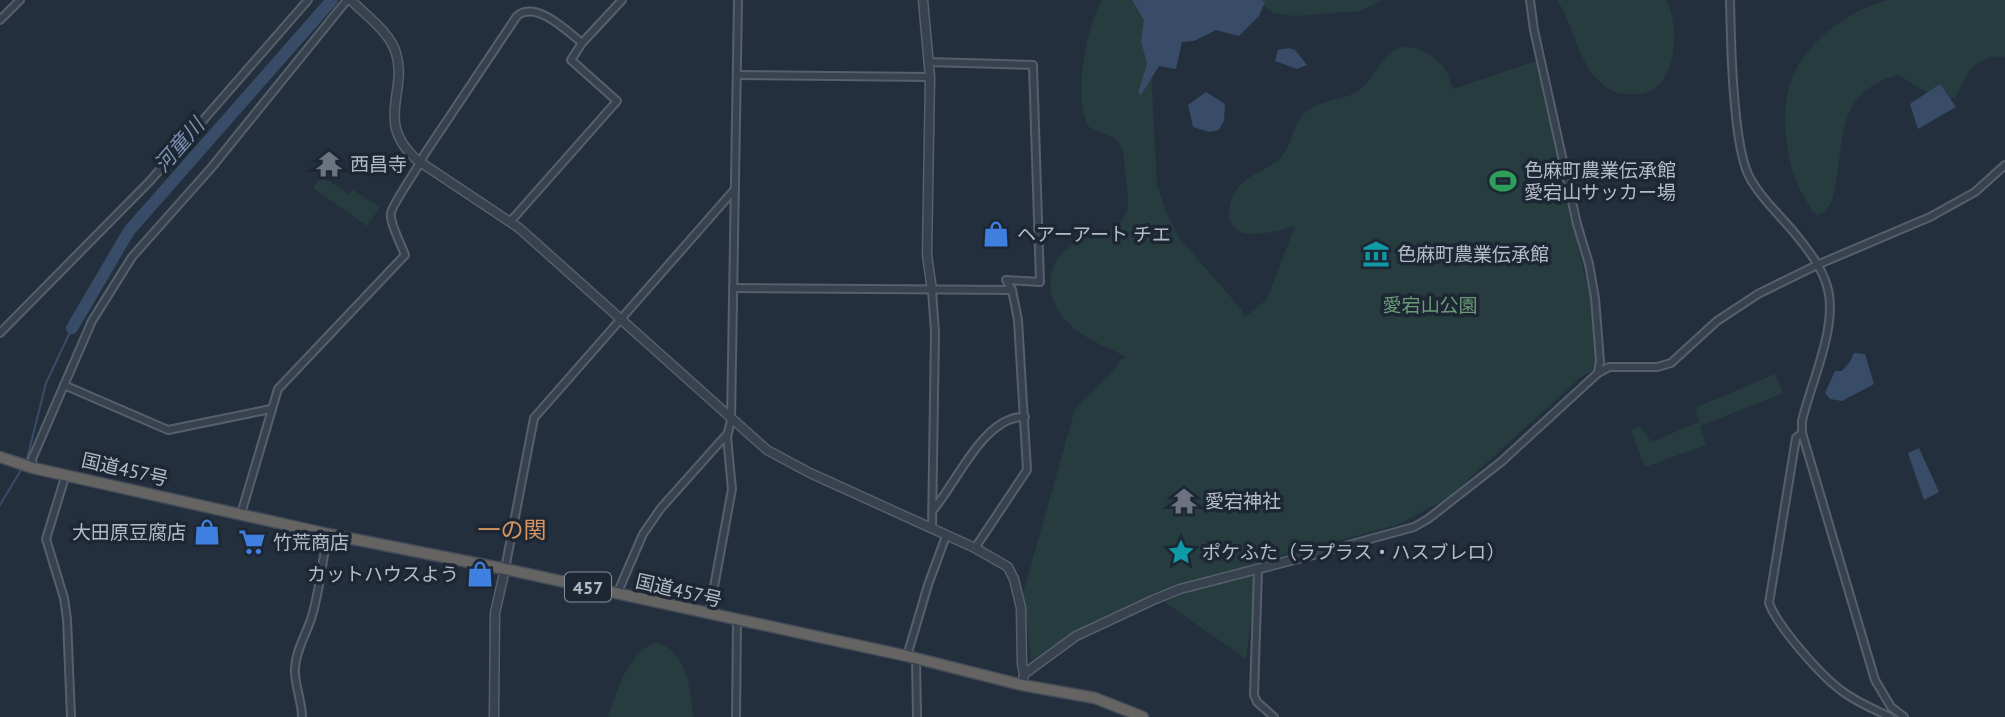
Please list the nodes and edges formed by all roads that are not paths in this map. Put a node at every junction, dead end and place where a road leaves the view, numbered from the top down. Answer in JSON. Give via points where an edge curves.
{"nodes":[{"id":1,"x":20,"y":0,"type":"edge"},
{"id":2,"x":308,"y":0,"type":"edge"},
{"id":3,"x":349,"y":0,"type":"edge"},
{"id":4,"x":622,"y":0,"type":"edge"},
{"id":5,"x":738,"y":0,"type":"edge"},
{"id":6,"x":923,"y":0,"type":"edge"},
{"id":7,"x":1530,"y":0,"type":"edge"},
{"id":8,"x":1730,"y":0,"type":"edge"},
{"id":9,"x":0,"y":20,"type":"edge"},
{"id":10,"x":582,"y":43,"type":"junction"},
{"id":11,"x":928,"y":62,"type":"junction"},
{"id":12,"x":737,"y":75,"type":"junction"},
{"id":13,"x":930,"y":77,"type":"junction"},
{"id":14,"x":421,"y":163,"type":"junction"},
{"id":15,"x":2005,"y":164,"type":"edge"},
{"id":16,"x":735,"y":189,"type":"junction"},
{"id":17,"x":510,"y":222,"type":"junction"},
{"id":18,"x":1817,"y":265,"type":"junction"},
{"id":19,"x":733,"y":288,"type":"junction"},
{"id":20,"x":932,"y":290,"type":"junction"},
{"id":21,"x":1012,"y":290,"type":"junction"},
{"id":22,"x":621,"y":319,"type":"junction"},
{"id":23,"x":0,"y":333,"type":"edge"},
{"id":24,"x":1598,"y":373,"type":"junction"},
{"id":25,"x":64,"y":385,"type":"junction"},
{"id":26,"x":271,"y":409,"type":"junction"},
{"id":27,"x":1025,"y":417,"type":"junction"},
{"id":28,"x":731,"y":420,"type":"junction"},
{"id":29,"x":729,"y":431,"type":"junction"},
{"id":30,"x":1802,"y":433,"type":"junction"},
{"id":31,"x":0,"y":457,"type":"edge"},
{"id":32,"x":32,"y":468,"type":"junction"},
{"id":33,"x":66,"y":474,"type":"junction"},
{"id":34,"x":931,"y":511,"type":"junction"},
{"id":35,"x":241,"y":514,"type":"junction"},
{"id":36,"x":932,"y":529,"type":"junction"},
{"id":37,"x":328,"y":534,"type":"junction"},
{"id":38,"x":946,"y":536,"type":"junction"},
{"id":39,"x":975,"y":548,"type":"junction"},
{"id":40,"x":1323,"y":552,"type":"joint"},
{"id":41,"x":505,"y":569,"type":"junction"},
{"id":42,"x":1258,"y":570,"type":"junction"},
{"id":43,"x":617,"y":594,"type":"junction"},
{"id":44,"x":709,"y":614,"type":"junction"},
{"id":45,"x":737,"y":621,"type":"junction"},
{"id":46,"x":912,"y":658,"type":"junction"},
{"id":47,"x":1024,"y":674,"type":"junction"},
{"id":48,"x":1022,"y":685,"type":"junction"},
{"id":49,"x":71,"y":717,"type":"edge"},
{"id":50,"x":302,"y":717,"type":"edge"},
{"id":51,"x":494,"y":717,"type":"edge"},
{"id":52,"x":736,"y":717,"type":"edge"},
{"id":53,"x":917,"y":717,"type":"edge"},
{"id":54,"x":1143,"y":717,"type":"edge"},
{"id":55,"x":1273,"y":717,"type":"edge"},
{"id":56,"x":1890,"y":717,"type":"edge"},
{"id":57,"x":1904,"y":717,"type":"edge"}],
"edges":[{"from":1,"to":9,"type":"street"},
{"from":2,"to":23,"type":"street","via":[[150,181]]},
{"from":3,"to":14,"type":"street","via":[[396,52],[395,122],[404,147]]},
{"from":3,"to":25,"type":"street","via":[[132,257],[92,321]]},
{"from":4,"to":10,"type":"street"},
{"from":5,"to":12,"type":"street"},
{"from":6,"to":11,"type":"street"},
{"from":7,"to":24,"type":"street","via":[[1577,224],[1590,264]]},
{"from":8,"to":18,"type":"street","via":[[1734,105],[1747,173]]},
{"from":10,"to":14,"type":"street","via":[[538,9],[521,12]]},
{"from":10,"to":17,"type":"street","via":[[570,60],[617,101]]},
{"from":11,"to":13,"type":"street"},
{"from":11,"to":21,"type":"street","via":[[1033,65],[1040,282],[1006,280]]},
{"from":12,"to":13,"type":"street"},
{"from":12,"to":16,"type":"street"},
{"from":13,"to":20,"type":"street","via":[[928,255]]},
{"from":14,"to":17,"type":"street"},
{"from":14,"to":26,"type":"street","via":[[390,213],[405,255],[278,389]]},
{"from":15,"to":18,"type":"street","via":[[1951,205]]},
{"from":16,"to":19,"type":"street"},
{"from":16,"to":22,"type":"street"},
{"from":17,"to":22,"type":"street"},
{"from":18,"to":24,"type":"street","via":[[1730,311],[1671,363],[1609,367]]},
{"from":18,"to":30,"type":"street","via":[[1827,285],[1830,314]]},
{"from":19,"to":20,"type":"street"},
{"from":19,"to":28,"type":"street"},
{"from":20,"to":21,"type":"street"},
{"from":20,"to":34,"type":"street"},
{"from":21,"to":27,"type":"street"},
{"from":22,"to":28,"type":"street"},
{"from":22,"to":41,"type":"street","via":[[534,418]]},
{"from":24,"to":40,"type":"street","via":[[1501,462],[1429,519]]},
{"from":25,"to":26,"type":"street","via":[[168,430]]},
{"from":25,"to":32,"type":"street"},
{"from":26,"to":35,"type":"street"},
{"from":27,"to":34,"type":"street","via":[[1016,416],[999,425],[975,447]]},
{"from":27,"to":39,"type":"street","via":[[1027,470]]},
{"from":28,"to":29,"type":"street"},
{"from":28,"to":36,"type":"street","via":[[782,460]]},
{"from":29,"to":43,"type":"street","via":[[643,534]]},
{"from":29,"to":44,"type":"street","via":[[732,489]]},
{"from":30,"to":56,"type":"street","via":[[1796,438],[1769,603],[1836,687]]},
{"from":30,"to":57,"type":"street","via":[[1875,680],[1891,707]]},
{"from":31,"to":32,"type":"highway","name":"国道457号","number":"457"},
{"from":32,"to":33,"type":"highway","name":"国道457号","number":"457"},
{"from":33,"to":35,"type":"highway","name":"国道457号","number":"457"},
{"from":33,"to":49,"type":"street","via":[[46,540],[67,619]]},
{"from":34,"to":36,"type":"street"},
{"from":35,"to":37,"type":"highway","name":"国道457号","number":"457"},
{"from":36,"to":38,"type":"street"},
{"from":37,"to":41,"type":"highway","name":"国道457号","number":"457"},
{"from":37,"to":50,"type":"street","via":[[312,616],[295,663]]},
{"from":38,"to":39,"type":"street"},
{"from":38,"to":46,"type":"street","via":[[915,624]]},
{"from":39,"to":47,"type":"street","via":[[1008,568],[1014,579],[1021,608]]},
{"from":40,"to":42,"type":"street"},
{"from":41,"to":43,"type":"highway","name":"国道457号","number":"457"},
{"from":41,"to":51,"type":"street","via":[[495,613]]},
{"from":42,"to":47,"type":"street","via":[[1180,589],[1115,616],[1076,636]]},
{"from":42,"to":55,"type":"street","via":[[1253,690],[1257,702]]},
{"from":43,"to":44,"type":"highway","name":"国道457号","number":"457"},
{"from":44,"to":45,"type":"highway","name":"国道457号","number":"457"},
{"from":45,"to":46,"type":"highway","name":"国道457号","number":"457"},
{"from":45,"to":52,"type":"street"},
{"from":46,"to":48,"type":"highway","name":"国道457号","number":"457"},
{"from":46,"to":53,"type":"street"},
{"from":47,"to":48,"type":"street"},
{"from":48,"to":54,"type":"highway","name":"国道457号","number":"457","via":[[1095,698]]}]}
